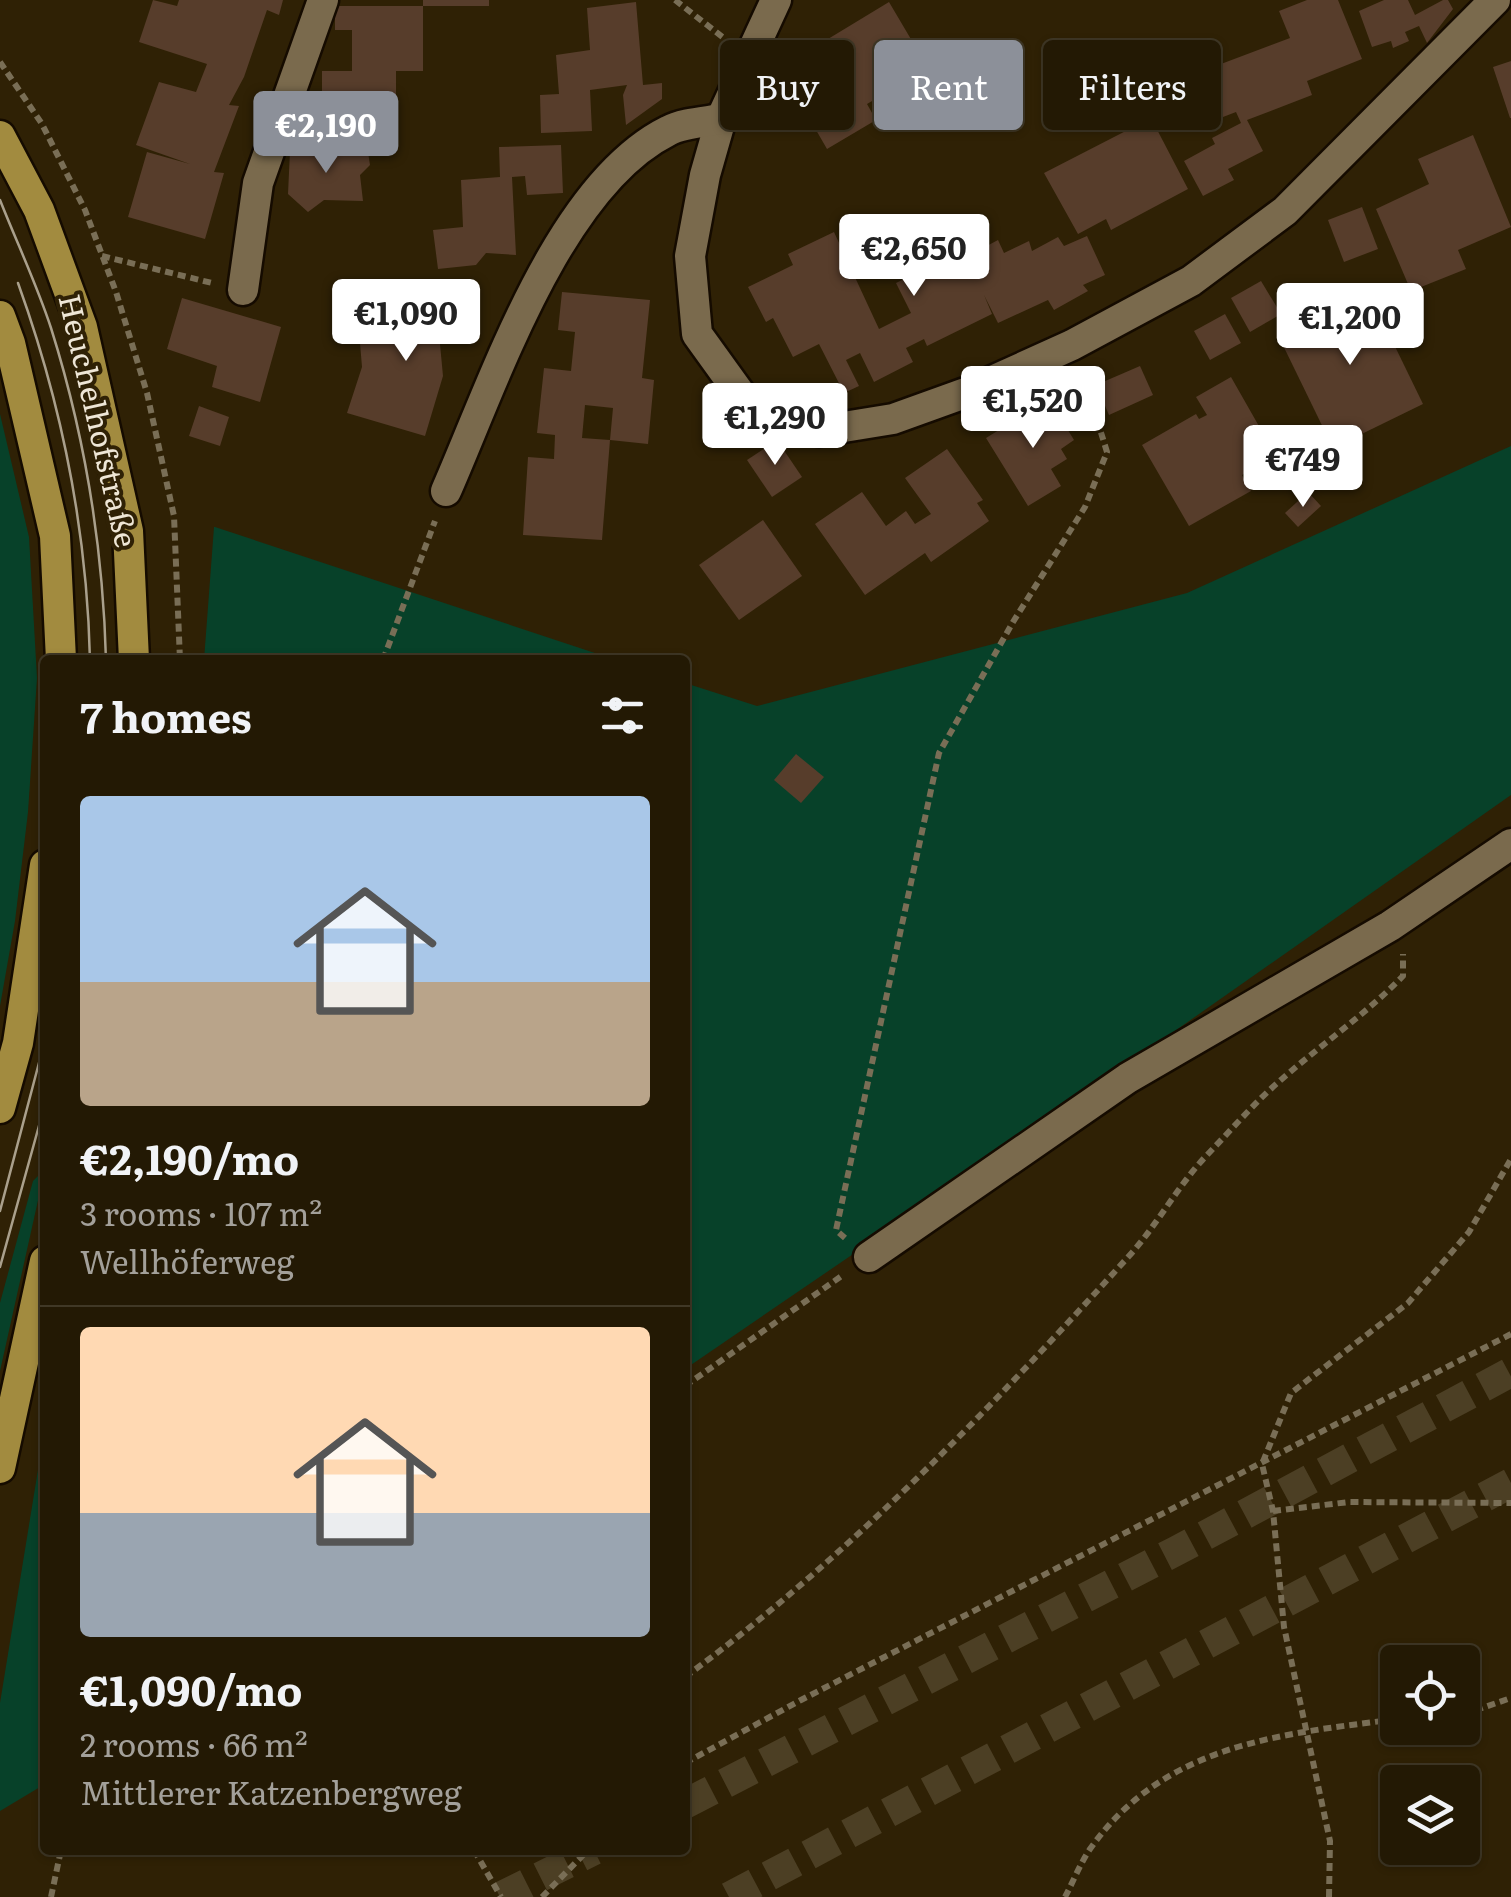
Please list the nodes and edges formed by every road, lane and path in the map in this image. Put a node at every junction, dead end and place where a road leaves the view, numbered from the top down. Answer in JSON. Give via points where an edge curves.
{"nodes":[{"id":1,"x":323,"y":0,"type":"edge"},
{"id":2,"x":675,"y":0,"type":"edge"},
{"id":3,"x":776,"y":0,"type":"edge"},
{"id":4,"x":1495,"y":0,"type":"edge"},
{"id":5,"x":728,"y":40,"type":"edge"},
{"id":6,"x":758,"y":40,"type":"edge"},
{"id":7,"x":720,"y":118,"type":"edge"},
{"id":8,"x":720,"y":122,"type":"edge"},
{"id":9,"x":0,"y":136,"type":"edge"},
{"id":10,"x":101,"y":256,"type":"dead end"},
{"id":11,"x":243,"y":290,"type":"joint"},
{"id":12,"x":0,"y":316,"type":"edge"},
{"id":13,"x":1072,"y":345,"type":"junction"},
{"id":14,"x":446,"y":491,"type":"joint"},
{"id":15,"x":61,"y":655,"type":"edge"},
{"id":16,"x":134,"y":655,"type":"edge"},
{"id":17,"x":385,"y":655,"type":"edge"},
{"id":18,"x":1511,"y":844,"type":"edge"},
{"id":19,"x":40,"y":898,"type":"edge"},
{"id":20,"x":1390,"y":926,"type":"junction"},
{"id":21,"x":0,"y":1108,"type":"edge"},
{"id":22,"x":1511,"y":1160,"type":"edge"},
{"id":23,"x":869,"y":1257,"type":"junction"},
{"id":24,"x":40,"y":1284,"type":"edge"},
{"id":25,"x":1511,"y":1334,"type":"edge"},
{"id":26,"x":690,"y":1382,"type":"edge"},
{"id":27,"x":1262,"y":1464,"type":"junction"},
{"id":28,"x":0,"y":1468,"type":"edge"},
{"id":29,"x":1511,"y":1503,"type":"edge"},
{"id":30,"x":1273,"y":1511,"type":"junction"},
{"id":31,"x":690,"y":1673,"type":"edge"},
{"id":32,"x":1511,"y":1698,"type":"edge"},
{"id":33,"x":1480,"y":1708,"type":"edge"},
{"id":34,"x":1380,"y":1721,"type":"edge"},
{"id":35,"x":1306,"y":1730,"type":"junction"},
{"id":36,"x":690,"y":1760,"type":"edge"},
{"id":37,"x":60,"y":1855,"type":"edge"},
{"id":38,"x":477,"y":1855,"type":"edge"},
{"id":39,"x":583,"y":1855,"type":"edge"},
{"id":40,"x":51,"y":1897,"type":"edge"},
{"id":41,"x":501,"y":1897,"type":"edge"},
{"id":42,"x":542,"y":1897,"type":"edge"},
{"id":43,"x":1065,"y":1897,"type":"edge"},
{"id":44,"x":1329,"y":1897,"type":"edge"}],
"edges":[{"from":1,"to":11,"type":"street","via":[[258,183]]},
{"from":2,"to":5,"type":"path"},
{"from":3,"to":6,"type":"street"},
{"from":4,"to":13,"type":"street","via":[[1285,211],[1191,281]]},
{"from":7,"to":14,"type":"street","via":[[670,130],[622,162],[587,200],[545,268]]},
{"from":8,"to":13,"type":"street","via":[[690,256],[697,334],[746,402],[819,431],[894,418]]},
{"from":9,"to":16,"type":"main road","name":"Heuchelhofstraße","via":[[39,210],[82,327],[128,531]]},
{"from":10,"to":11,"type":"path"},
{"from":12,"to":15,"type":"main road","via":[[55,536]]},
{"from":13,"to":23,"type":"path","via":[[1107,452],[1084,507],[940,753],[836,1230]]},
{"from":14,"to":17,"type":"path"},
{"from":18,"to":20,"type":"street"},
{"from":19,"to":21,"type":"main road","via":[[18,1044]]},
{"from":20,"to":23,"type":"street","via":[[1128,1078]]},
{"from":20,"to":31,"type":"path","via":[[1403,953],[1403,976],[1216,1145],[1133,1251],[900,1495],[759,1622]]},
{"from":22,"to":27,"type":"path","via":[[1469,1232],[1408,1303],[1291,1392]]},
{"from":23,"to":26,"type":"path"},
{"from":24,"to":28,"type":"main road"},
{"from":25,"to":27,"type":"path"},
{"from":27,"to":30,"type":"path"},
{"from":27,"to":36,"type":"path"},
{"from":29,"to":30,"type":"path","via":[[1349,1502]]},
{"from":30,"to":35,"type":"path","via":[[1284,1628]]},
{"from":32,"to":33,"type":"path"},
{"from":34,"to":35,"type":"path"},
{"from":35,"to":43,"type":"path","via":[[1262,1738],[1180,1769],[1139,1795],[1090,1850]]},
{"from":35,"to":44,"type":"path","via":[[1330,1840]]},
{"from":37,"to":40,"type":"path"},
{"from":38,"to":41,"type":"path"},
{"from":39,"to":42,"type":"path"}]}
